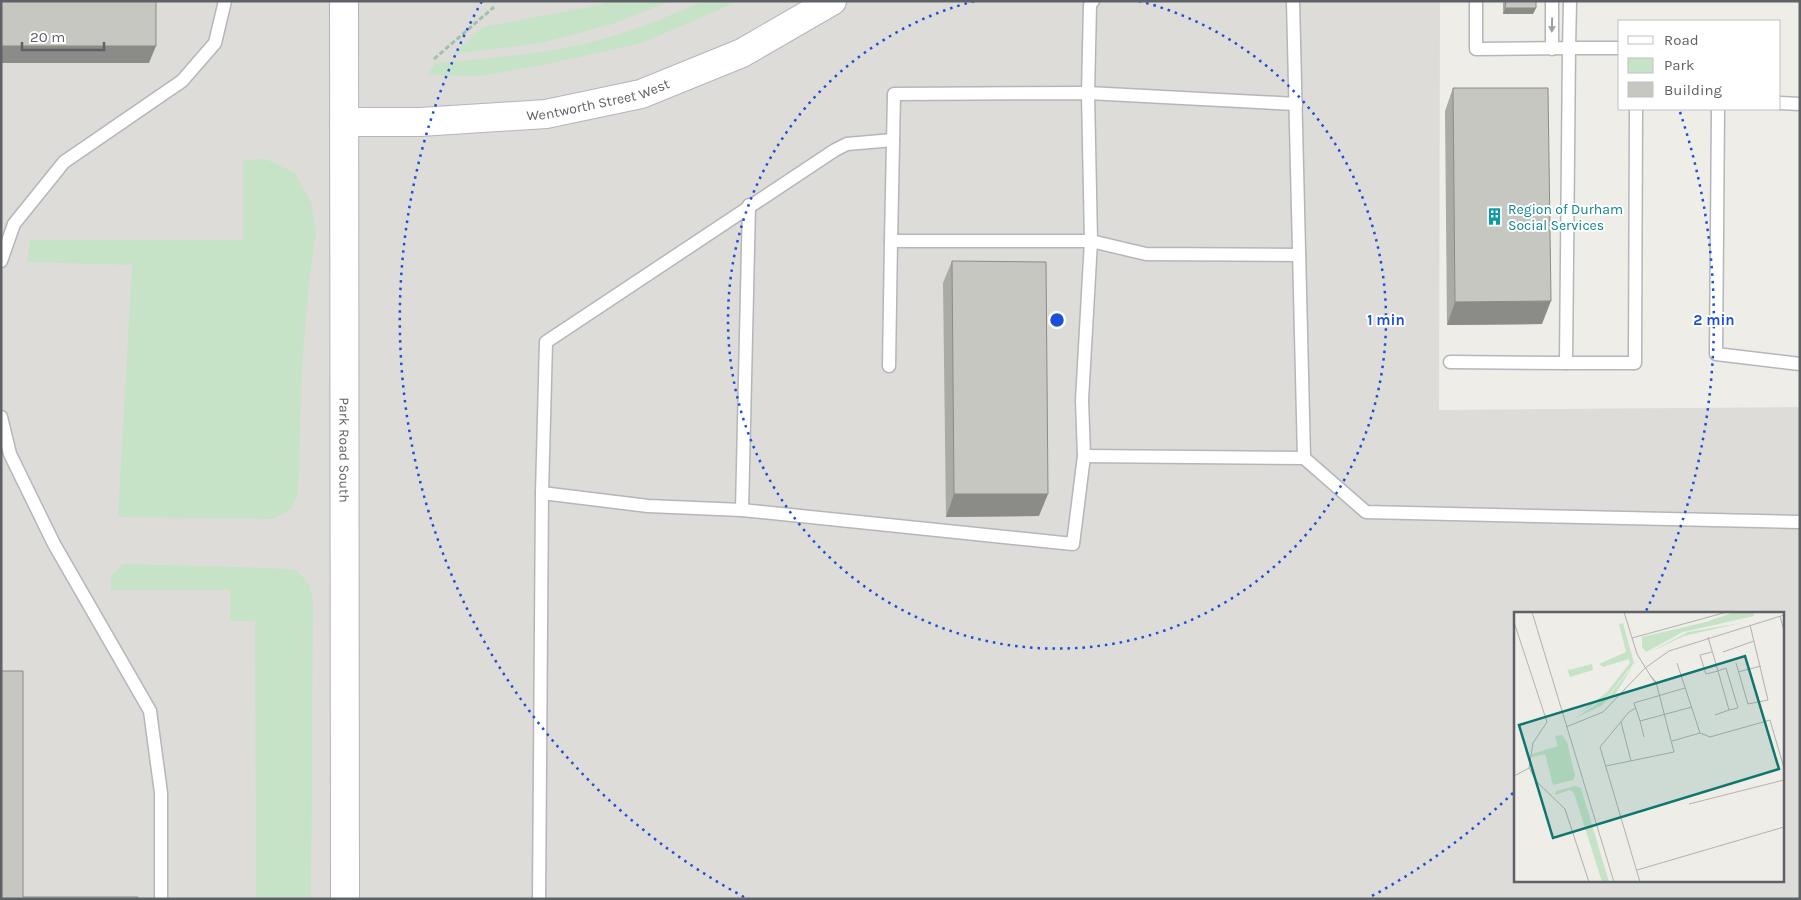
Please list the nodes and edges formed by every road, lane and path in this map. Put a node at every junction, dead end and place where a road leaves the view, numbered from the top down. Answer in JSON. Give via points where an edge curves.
{"nodes":[{"id":1,"x":224,"y":1,"type":"edge"},
{"id":2,"x":344,"y":1,"type":"edge"},
{"id":3,"x":832,"y":1,"type":"edge"},
{"id":4,"x":1293,"y":1,"type":"edge"},
{"id":5,"x":1476,"y":1,"type":"edge"},
{"id":6,"x":1552,"y":1,"type":"edge"},
{"id":7,"x":1570,"y":1,"type":"edge"},
{"id":8,"x":1089,"y":2,"type":"edge"},
{"id":9,"x":494,"y":7,"type":"dead end"},
{"id":10,"x":1569,"y":48,"type":"junction"},
{"id":11,"x":1618,"y":48,"type":"edge"},
{"id":12,"x":1552,"y":49,"type":"junction"},
{"id":13,"x":434,"y":59,"type":"dead end"},
{"id":14,"x":1088,"y":93,"type":"junction"},
{"id":15,"x":1781,"y":103,"type":"edge"},
{"id":16,"x":1296,"y":104,"type":"junction"},
{"id":17,"x":1800,"y":104,"type":"edge"},
{"id":18,"x":1636,"y":110,"type":"edge"},
{"id":19,"x":1718,"y":110,"type":"edge"},
{"id":20,"x":344,"y":122,"type":"junction"},
{"id":21,"x":893,"y":140,"type":"junction"},
{"id":22,"x":749,"y":205,"type":"junction"},
{"id":23,"x":891,"y":241,"type":"junction"},
{"id":24,"x":1091,"y":242,"type":"junction"},
{"id":25,"x":1299,"y":255,"type":"junction"},
{"id":26,"x":1,"y":260,"type":"edge"},
{"id":27,"x":1450,"y":362,"type":"dead end"},
{"id":28,"x":1566,"y":363,"type":"junction"},
{"id":29,"x":1800,"y":364,"type":"edge"},
{"id":30,"x":889,"y":366,"type":"dead end"},
{"id":31,"x":1,"y":417,"type":"edge"},
{"id":32,"x":1084,"y":456,"type":"junction"},
{"id":33,"x":1304,"y":458,"type":"junction"},
{"id":34,"x":542,"y":493,"type":"junction"},
{"id":35,"x":742,"y":510,"type":"junction"},
{"id":36,"x":1800,"y":522,"type":"edge"},
{"id":37,"x":162,"y":899,"type":"edge"},
{"id":38,"x":345,"y":899,"type":"edge"},
{"id":39,"x":539,"y":899,"type":"edge"}],
"edges":[{"from":1,"to":26,"type":"lane","via":[[215,43],[182,81],[64,162],[14,224]]},
{"from":2,"to":20,"type":"main road","name":"Park Road South"},
{"from":3,"to":20,"type":"main road","name":"Wentworth Street West","via":[[742,53],[641,94],[546,114],[420,122]]},
{"from":4,"to":16,"type":"lane"},
{"from":5,"to":12,"type":"lane","via":[[1476,49]]},
{"from":6,"to":12,"type":"lane","one_way":true},
{"from":7,"to":10,"type":"lane"},
{"from":8,"to":14,"type":"lane"},
{"from":9,"to":13,"type":"path"},
{"from":10,"to":11,"type":"lane"},
{"from":10,"to":12,"type":"lane"},
{"from":10,"to":28,"type":"lane"},
{"from":14,"to":16,"type":"lane"},
{"from":14,"to":21,"type":"lane","via":[[894,94]]},
{"from":14,"to":24,"type":"lane"},
{"from":15,"to":17,"type":"lane"},
{"from":16,"to":25,"type":"lane"},
{"from":18,"to":28,"type":"lane","via":[[1635,363]]},
{"from":19,"to":29,"type":"lane","via":[[1716,354]]},
{"from":20,"to":38,"type":"main road","name":"Park Road South"},
{"from":21,"to":22,"type":"lane","via":[[847,144]]},
{"from":21,"to":23,"type":"lane"},
{"from":22,"to":34,"type":"lane","via":[[546,342]]},
{"from":22,"to":35,"type":"lane"},
{"from":23,"to":24,"type":"lane"},
{"from":23,"to":30,"type":"lane"},
{"from":24,"to":25,"type":"lane","via":[[1146,254]]},
{"from":24,"to":32,"type":"lane","via":[[1082,400]]},
{"from":25,"to":33,"type":"lane"},
{"from":27,"to":28,"type":"lane"},
{"from":31,"to":37,"type":"lane","via":[[10,454],[54,544],[150,712],[161,793]]},
{"from":32,"to":33,"type":"lane"},
{"from":32,"to":35,"type":"lane","via":[[1073,544]]},
{"from":33,"to":36,"type":"lane","via":[[1366,512]]},
{"from":34,"to":35,"type":"lane","via":[[648,506]]},
{"from":34,"to":39,"type":"lane"}]}
